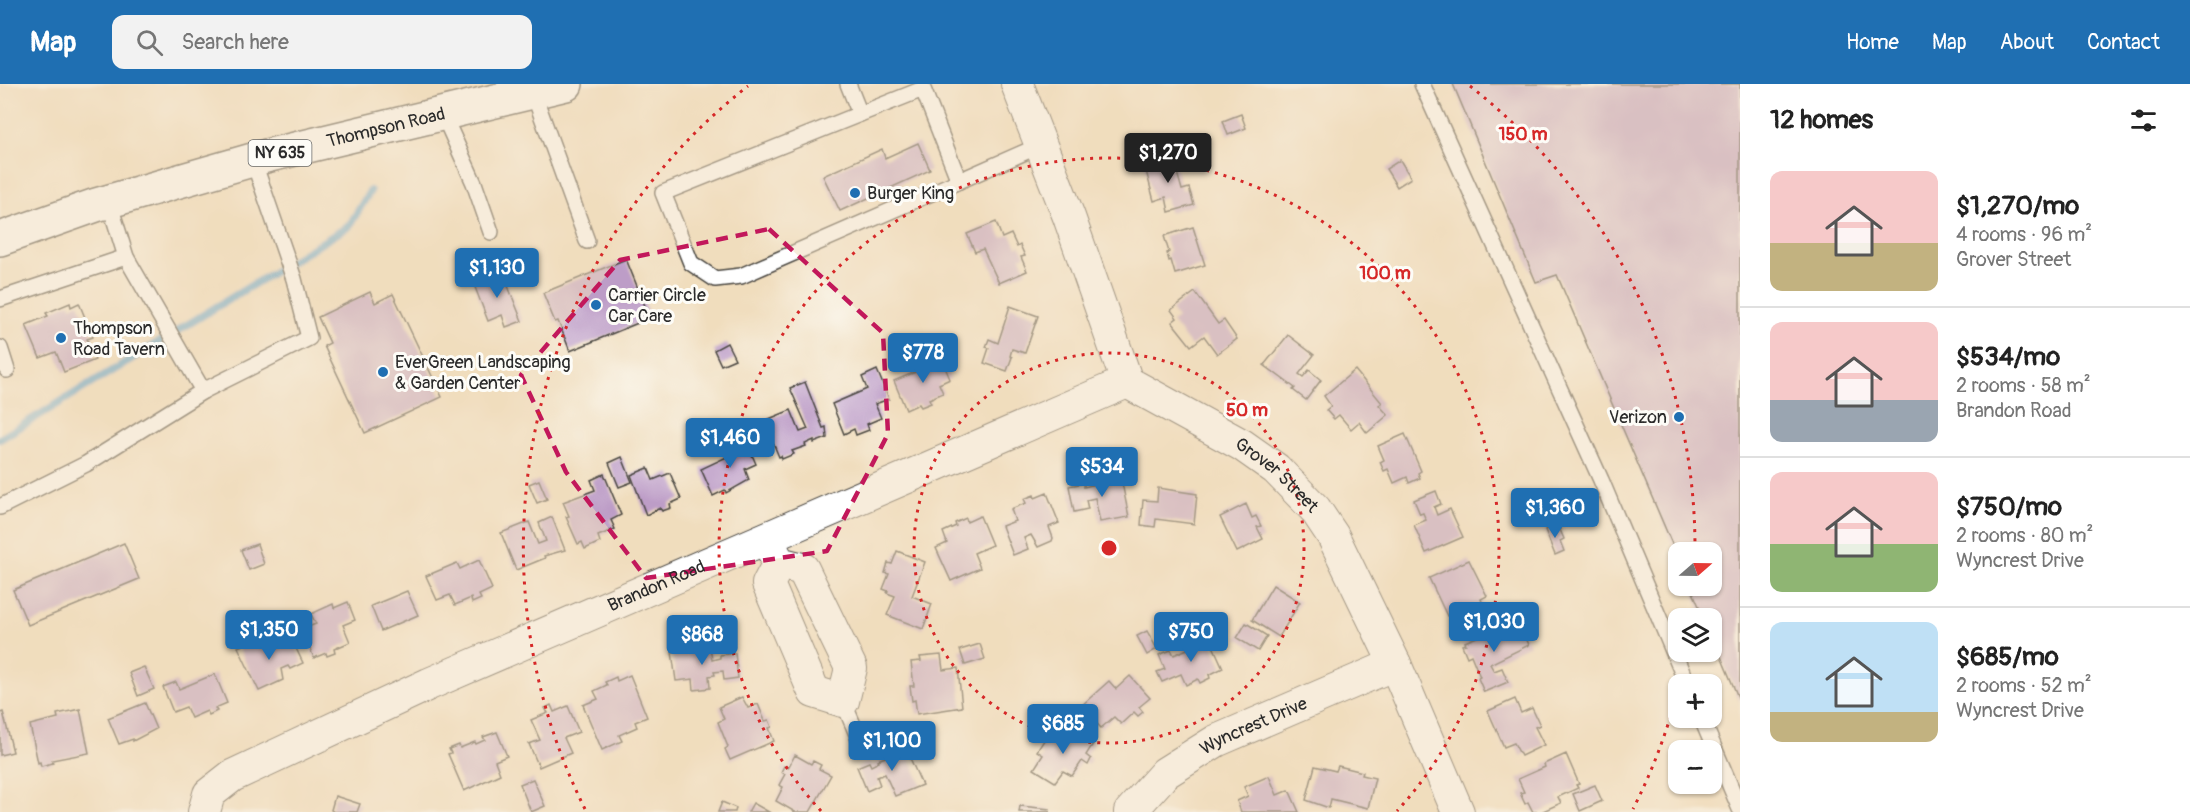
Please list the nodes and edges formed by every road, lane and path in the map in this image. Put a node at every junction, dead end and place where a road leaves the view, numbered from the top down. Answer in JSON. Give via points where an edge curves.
{"nodes":[{"id":1,"x":566,"y":84,"type":"edge"},
{"id":2,"x":848,"y":84,"type":"edge"},
{"id":3,"x":1017,"y":84,"type":"edge"},
{"id":4,"x":1422,"y":84,"type":"edge"},
{"id":5,"x":533,"y":92,"type":"junction"},
{"id":6,"x":443,"y":114,"type":"junction"},
{"id":7,"x":860,"y":114,"type":"junction"},
{"id":8,"x":1041,"y":145,"type":"junction"},
{"id":9,"x":253,"y":160,"type":"junction"},
{"id":10,"x":959,"y":181,"type":"junction"},
{"id":11,"x":109,"y":202,"type":"junction"},
{"id":12,"x":491,"y":232,"type":"dead end"},
{"id":13,"x":0,"y":239,"type":"edge"},
{"id":14,"x":587,"y":241,"type":"dead end"},
{"id":15,"x":126,"y":257,"type":"junction"},
{"id":16,"x":0,"y":299,"type":"edge"},
{"id":17,"x":0,"y":348,"type":"edge"},
{"id":18,"x":7,"y":370,"type":"dead end"},
{"id":19,"x":1127,"y":382,"type":"junction"},
{"id":20,"x":203,"y":391,"type":"junction"},
{"id":21,"x":0,"y":507,"type":"edge"},
{"id":22,"x":773,"y":551,"type":"junction"},
{"id":23,"x":1395,"y":664,"type":"junction"},
{"id":24,"x":1683,"y":674,"type":"edge"},
{"id":25,"x":843,"y":701,"type":"junction"},
{"id":26,"x":1706,"y":728,"type":"edge"},
{"id":27,"x":862,"y":746,"type":"dead end"},
{"id":28,"x":1740,"y":809,"type":"edge"},
{"id":29,"x":204,"y":812,"type":"edge"},
{"id":30,"x":1130,"y":812,"type":"edge"},
{"id":31,"x":1458,"y":812,"type":"edge"}],
"edges":[{"from":1,"to":5,"type":"main road","name":"Thompson Road","number":"NY 635"},
{"from":2,"to":7,"type":"lane"},
{"from":3,"to":8,"type":"street"},
{"from":4,"to":24,"type":"lane","via":[[1601,480]]},
{"from":5,"to":6,"type":"main road","name":"Thompson Road","number":"NY 635"},
{"from":5,"to":14,"type":"lane"},
{"from":6,"to":9,"type":"main road","name":"Thompson Road","number":"NY 635"},
{"from":6,"to":12,"type":"lane"},
{"from":7,"to":10,"type":"lane","via":[[923,89]]},
{"from":7,"to":10,"type":"lane","via":[[663,193],[690,263],[715,279],[741,276]]},
{"from":8,"to":10,"type":"lane"},
{"from":8,"to":19,"type":"street"},
{"from":9,"to":11,"type":"main road","name":"Thompson Road","number":"NY 635"},
{"from":9,"to":20,"type":"lane","via":[[294,279],[309,338]]},
{"from":11,"to":13,"type":"main road","name":"Thompson Road","number":"NY 635"},
{"from":11,"to":15,"type":"lane"},
{"from":15,"to":16,"type":"lane"},
{"from":15,"to":20,"type":"lane"},
{"from":17,"to":18,"type":"lane"},
{"from":19,"to":22,"type":"street","name":"Brandon Road"},
{"from":19,"to":23,"type":"street","name":"Grover Street","via":[[1251,451],[1276,469],[1307,501],[1334,536]]},
{"from":20,"to":21,"type":"lane","via":[[86,465]]},
{"from":22,"to":25,"type":"street","via":[[803,569],[851,668]]},
{"from":22,"to":25,"type":"street","via":[[768,584],[814,692]]},
{"from":22,"to":29,"type":"street","name":"Brandon Road","via":[[429,684],[232,776],[209,794]]},
{"from":23,"to":30,"type":"street","name":"Wyncrest Drive","via":[[1216,741],[1165,773]]},
{"from":23,"to":31,"type":"street","name":"Grover Street"},
{"from":25,"to":27,"type":"lane"},
{"from":26,"to":28,"type":"lane"}]}
